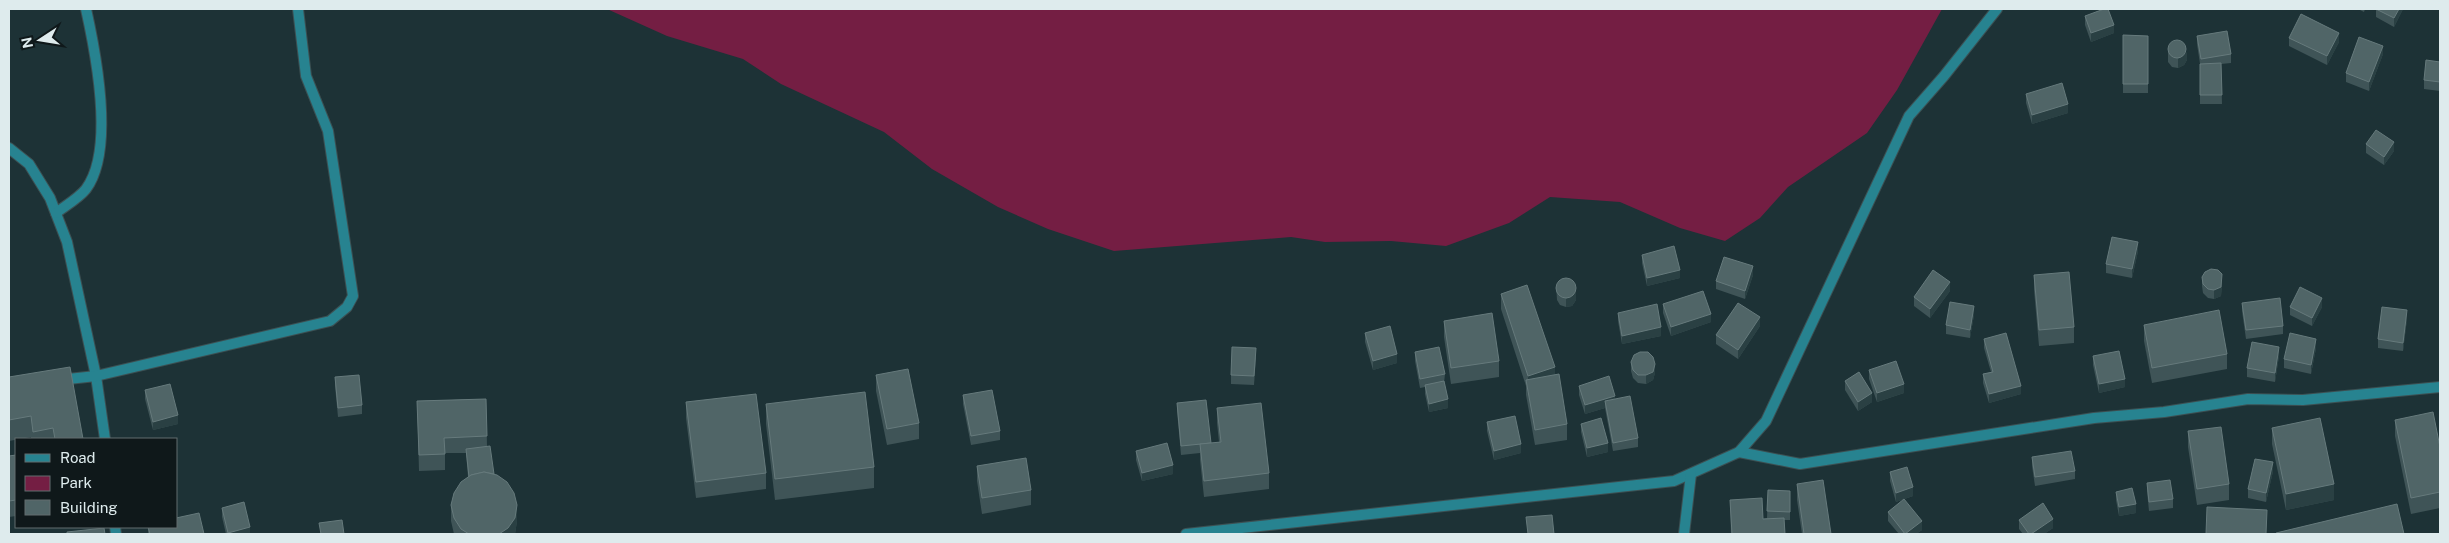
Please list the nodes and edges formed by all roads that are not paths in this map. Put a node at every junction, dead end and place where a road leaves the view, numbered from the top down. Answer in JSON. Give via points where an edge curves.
{"nodes":[{"id":1,"x":86,"y":9,"type":"edge"},
{"id":2,"x":298,"y":9,"type":"edge"},
{"id":3,"x":1997,"y":9,"type":"edge"},
{"id":4,"x":9,"y":148,"type":"edge"},
{"id":5,"x":56,"y":213,"type":"junction"},
{"id":6,"x":96,"y":376,"type":"junction"},
{"id":7,"x":48,"y":381,"type":"edge"},
{"id":8,"x":2440,"y":387,"type":"edge"},
{"id":9,"x":105,"y":438,"type":"edge"},
{"id":10,"x":1739,"y":452,"type":"junction"},
{"id":11,"x":1691,"y":474,"type":"junction"},
{"id":12,"x":1186,"y":534,"type":"edge"},
{"id":13,"x":1684,"y":534,"type":"edge"}],
"edges":[{"from":1,"to":5,"type":"street","via":[[99,87],[102,134],[95,173],[85,190]]},
{"from":2,"to":6,"type":"street","via":[[306,76],[328,131],[353,296],[347,307],[330,321]]},
{"from":3,"to":10,"type":"street","via":[[1909,116],[1766,421]]},
{"from":4,"to":5,"type":"street","via":[[29,164]]},
{"from":5,"to":6,"type":"street","via":[[67,242]]},
{"from":6,"to":7,"type":"street"},
{"from":6,"to":9,"type":"street"},
{"from":8,"to":10,"type":"street","via":[[2303,400],[2248,399],[2164,412],[2094,418],[1800,464]]},
{"from":10,"to":11,"type":"street"},
{"from":11,"to":12,"type":"street","via":[[1674,481]]},
{"from":11,"to":13,"type":"street"}]}
